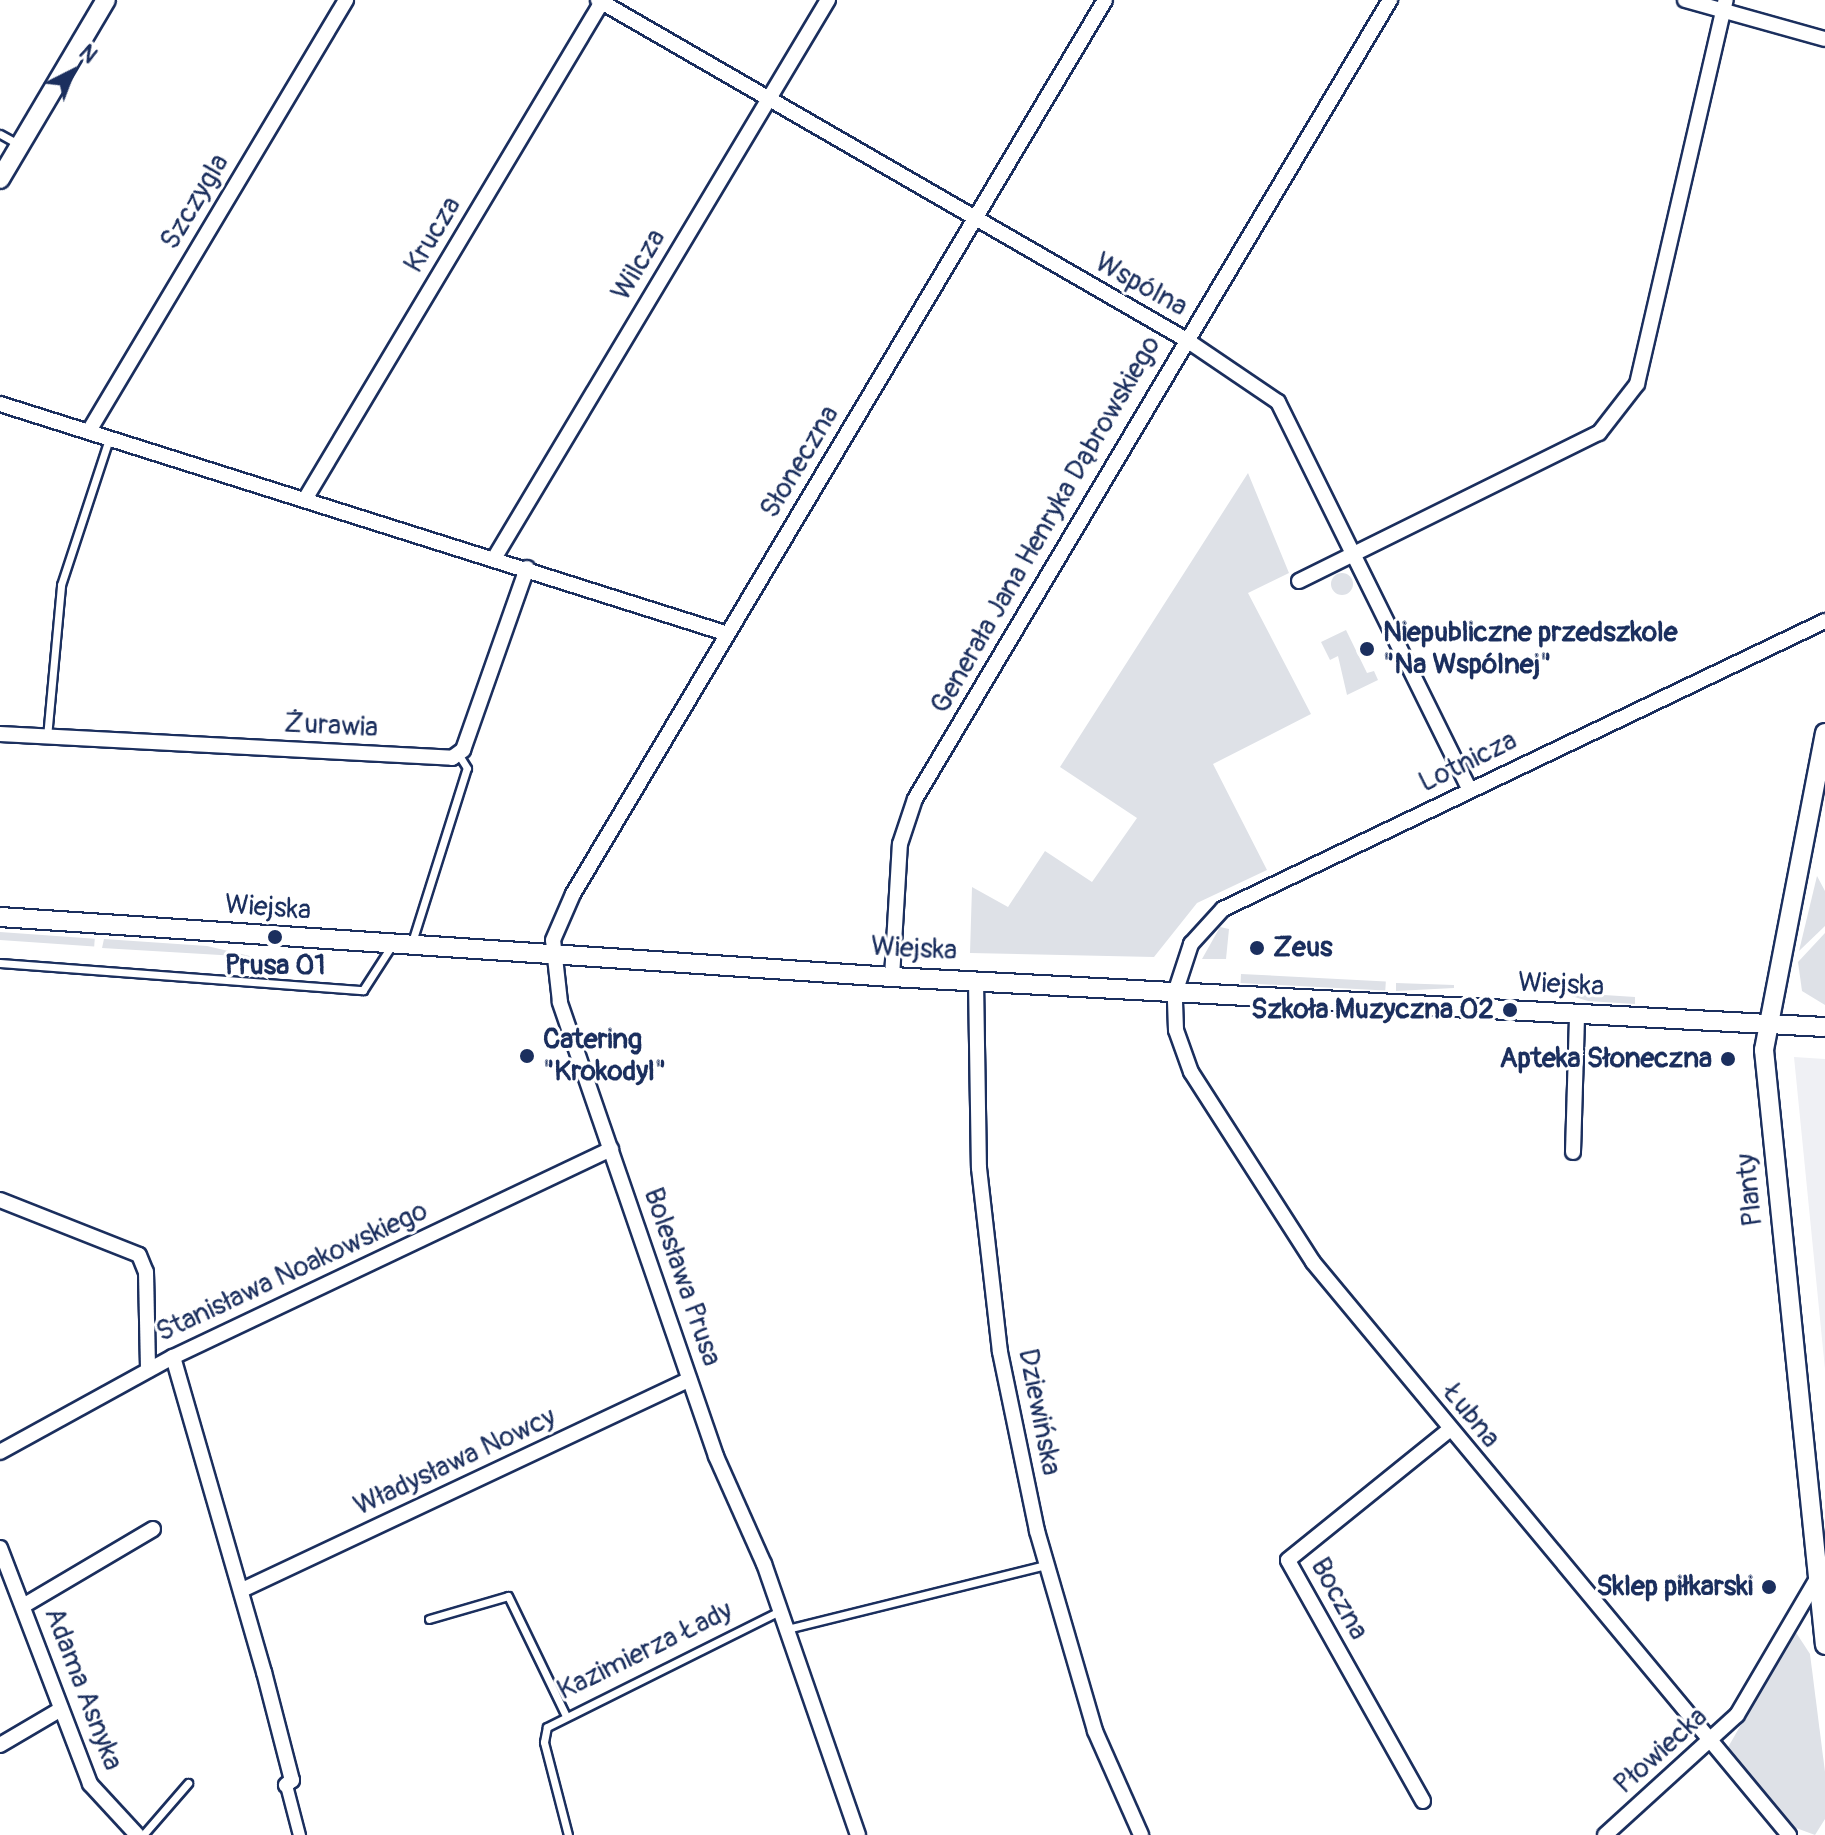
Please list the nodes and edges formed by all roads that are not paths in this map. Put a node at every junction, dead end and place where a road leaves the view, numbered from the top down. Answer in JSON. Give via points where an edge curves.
{"nodes":[{"id":1,"x":106,"y":0,"type":"edge"},
{"id":2,"x":346,"y":0,"type":"edge"},
{"id":3,"x":828,"y":0,"type":"edge"},
{"id":4,"x":1105,"y":0,"type":"edge"},
{"id":5,"x":1390,"y":0,"type":"edge"},
{"id":6,"x":1685,"y":0,"type":"edge"},
{"id":7,"x":601,"y":1,"type":"edge"},
{"id":8,"x":1725,"y":6,"type":"edge"},
{"id":9,"x":1825,"y":39,"type":"edge"},
{"id":10,"x":767,"y":101,"type":"junction"},
{"id":11,"x":0,"y":134,"type":"edge"},
{"id":12,"x":20,"y":146,"type":"junction"},
{"id":13,"x":0,"y":179,"type":"edge"},
{"id":14,"x":974,"y":221,"type":"junction"},
{"id":15,"x":1185,"y":339,"type":"junction"},
{"id":16,"x":0,"y":404,"type":"edge"},
{"id":17,"x":89,"y":431,"type":"junction"},
{"id":18,"x":109,"y":437,"type":"junction"},
{"id":19,"x":307,"y":496,"type":"junction"},
{"id":20,"x":1356,"y":554,"type":"junction"},
{"id":21,"x":495,"y":557,"type":"junction"},
{"id":22,"x":527,"y":568,"type":"junction"},
{"id":23,"x":1299,"y":581,"type":"dead end"},
{"id":24,"x":1825,"y":621,"type":"edge"},
{"id":25,"x":728,"y":634,"type":"junction"},
{"id":26,"x":1825,"y":733,"type":"edge"},
{"id":27,"x":0,"y":734,"type":"edge"},
{"id":28,"x":47,"y":737,"type":"junction"},
{"id":29,"x":459,"y":755,"type":"junction"},
{"id":30,"x":1470,"y":790,"type":"junction"},
{"id":31,"x":0,"y":917,"type":"edge"},
{"id":32,"x":401,"y":946,"type":"junction"},
{"id":33,"x":552,"y":955,"type":"junction"},
{"id":34,"x":0,"y":963,"type":"edge"},
{"id":35,"x":892,"y":977,"type":"junction"},
{"id":36,"x":976,"y":981,"type":"junction"},
{"id":37,"x":1175,"y":993,"type":"junction"},
{"id":38,"x":1577,"y":1014,"type":"junction"},
{"id":39,"x":1766,"y":1025,"type":"junction"},
{"id":40,"x":1825,"y":1027,"type":"edge"},
{"id":41,"x":611,"y":1149,"type":"junction"},
{"id":42,"x":1573,"y":1152,"type":"dead end"},
{"id":43,"x":0,"y":1200,"type":"edge"},
{"id":44,"x":173,"y":1357,"type":"junction"},
{"id":45,"x":148,"y":1370,"type":"junction"},
{"id":46,"x":689,"y":1380,"type":"junction"},
{"id":47,"x":1449,"y":1430,"type":"junction"},
{"id":48,"x":0,"y":1452,"type":"edge"},
{"id":49,"x":153,"y":1529,"type":"dead end"},
{"id":50,"x":0,"y":1548,"type":"edge"},
{"id":51,"x":1046,"y":1565,"type":"junction"},
{"id":52,"x":1819,"y":1576,"type":"junction"},
{"id":53,"x":242,"y":1590,"type":"junction"},
{"id":54,"x":23,"y":1606,"type":"junction"},
{"id":55,"x":780,"y":1611,"type":"junction"},
{"id":56,"x":429,"y":1619,"type":"dead end"},
{"id":57,"x":787,"y":1629,"type":"junction"},
{"id":58,"x":1825,"y":1645,"type":"edge"},
{"id":59,"x":61,"y":1709,"type":"junction"},
{"id":60,"x":565,"y":1714,"type":"junction"},
{"id":61,"x":0,"y":1745,"type":"edge"},
{"id":62,"x":1711,"y":1745,"type":"junction"},
{"id":63,"x":188,"y":1783,"type":"dead end"},
{"id":64,"x":286,"y":1785,"type":"joint"},
{"id":65,"x":1423,"y":1801,"type":"dead end"},
{"id":66,"x":137,"y":1835,"type":"edge"},
{"id":67,"x":143,"y":1835,"type":"edge"},
{"id":68,"x":299,"y":1835,"type":"edge"},
{"id":69,"x":568,"y":1835,"type":"edge"},
{"id":70,"x":858,"y":1835,"type":"edge"},
{"id":71,"x":1141,"y":1835,"type":"edge"},
{"id":72,"x":1605,"y":1835,"type":"edge"},
{"id":73,"x":1789,"y":1835,"type":"edge"}],
"edges":[{"from":1,"to":12,"type":"street"},
{"from":2,"to":17,"type":"street","name":"Szczygla"},
{"from":3,"to":10,"type":"street","name":"Wilcza"},
{"from":4,"to":14,"type":"street","name":"Słoneczna"},
{"from":5,"to":15,"type":"street","name":"Generała Jana Henryka Dąbrowskiego"},
{"from":6,"to":8,"type":"street"},
{"from":7,"to":10,"type":"street","name":"Wspólna"},
{"from":7,"to":19,"type":"street","name":"Krucza"},
{"from":8,"to":9,"type":"street"},
{"from":8,"to":20,"type":"street","via":[[1637,384],[1599,433]]},
{"from":10,"to":14,"type":"street","name":"Wspólna"},
{"from":10,"to":21,"type":"street","name":"Wilcza"},
{"from":11,"to":12,"type":"lane"},
{"from":12,"to":13,"type":"street"},
{"from":14,"to":15,"type":"street","name":"Wspólna"},
{"from":14,"to":25,"type":"street","name":"Słoneczna"},
{"from":15,"to":20,"type":"street","name":"Wspólna","via":[[1261,387],[1290,415]]},
{"from":15,"to":35,"type":"street","name":"Generała Jana Henryka Dąbrowskiego","via":[[905,819]]},
{"from":16,"to":17,"type":"street"},
{"from":17,"to":18,"type":"street"},
{"from":18,"to":19,"type":"street"},
{"from":18,"to":28,"type":"lane","via":[[61,585]]},
{"from":19,"to":21,"type":"street"},
{"from":20,"to":23,"type":"street"},
{"from":20,"to":30,"type":"street","name":"Wspólna"},
{"from":21,"to":22,"type":"street"},
{"from":22,"to":25,"type":"street"},
{"from":22,"to":29,"type":"street"},
{"from":24,"to":30,"type":"street","name":"Lotnicza"},
{"from":25,"to":33,"type":"street","name":"Słoneczna","via":[[573,894]]},
{"from":26,"to":39,"type":"street","name":"Planty"},
{"from":27,"to":28,"type":"street","name":"Żurawia"},
{"from":28,"to":29,"type":"street","name":"Żurawia"},
{"from":29,"to":32,"type":"lane","via":[[467,768]]},
{"from":30,"to":37,"type":"street","name":"Lotnicza","via":[[1223,909],[1191,944]]},
{"from":31,"to":32,"type":"street","name":"Wiejska"},
{"from":32,"to":33,"type":"street","name":"Wiejska"},
{"from":32,"to":34,"type":"lane","via":[[363,990]]},
{"from":33,"to":35,"type":"street","name":"Wiejska"},
{"from":33,"to":41,"type":"street","name":"Bolesława Prusa","via":[[560,1002]]},
{"from":35,"to":36,"type":"street","name":"Wiejska"},
{"from":36,"to":37,"type":"street","name":"Wiejska"},
{"from":36,"to":51,"type":"street","name":"Dziewińska","via":[[987,1261]]},
{"from":37,"to":38,"type":"street","name":"Wiejska"},
{"from":37,"to":47,"type":"street","name":"Łubna","via":[[1176,1030],[1191,1072],[1313,1262]]},
{"from":38,"to":39,"type":"street","name":"Wiejska"},
{"from":38,"to":42,"type":"street"},
{"from":39,"to":40,"type":"street","name":"Wiejska"},
{"from":39,"to":52,"type":"street","name":"Planty"},
{"from":41,"to":44,"type":"street","name":"Stanisława Noakowskiego"},
{"from":41,"to":46,"type":"street","name":"Bolesława Prusa"},
{"from":43,"to":45,"type":"street","via":[[139,1255],[146,1272]]},
{"from":44,"to":45,"type":"street","name":"Stanisława Noakowskiego"},
{"from":44,"to":53,"type":"street"},
{"from":45,"to":48,"type":"street","name":"Stanisława Noakowskiego"},
{"from":46,"to":53,"type":"street","name":"Władysława Nowcy"},
{"from":46,"to":55,"type":"street","name":"Bolesława Prusa"},
{"from":47,"to":62,"type":"street","name":"Łubna"},
{"from":47,"to":65,"type":"street","name":"Boczna","via":[[1288,1560]]},
{"from":49,"to":54,"type":"street"},
{"from":50,"to":54,"type":"street","name":"Adama Asnyka"},
{"from":51,"to":57,"type":"lane"},
{"from":51,"to":71,"type":"street","name":"Dziewińska","via":[[1095,1731]]},
{"from":52,"to":58,"type":"street","name":"Planty"},
{"from":52,"to":62,"type":"street","name":"Płowiecka","via":[[1737,1715]]},
{"from":53,"to":64,"type":"street","via":[[292,1780]]},
{"from":54,"to":59,"type":"street","name":"Adama Asnyka"},
{"from":55,"to":57,"type":"street","name":"Bolesława Prusa"},
{"from":55,"to":60,"type":"lane","name":"Kazimierza Łady"},
{"from":56,"to":60,"type":"lane","via":[[508,1596]]},
{"from":57,"to":70,"type":"street","name":"Bolesława Prusa"},
{"from":59,"to":61,"type":"street"},
{"from":59,"to":66,"type":"street","name":"Adama Asnyka","via":[[90,1784]]},
{"from":60,"to":69,"type":"lane","name":"Kazimierza Łady","via":[[543,1736]]},
{"from":62,"to":72,"type":"street","name":"Płowiecka"},
{"from":62,"to":73,"type":"street","name":"Łubna"},
{"from":63,"to":67,"type":"lane"},
{"from":64,"to":68,"type":"street"}]}
